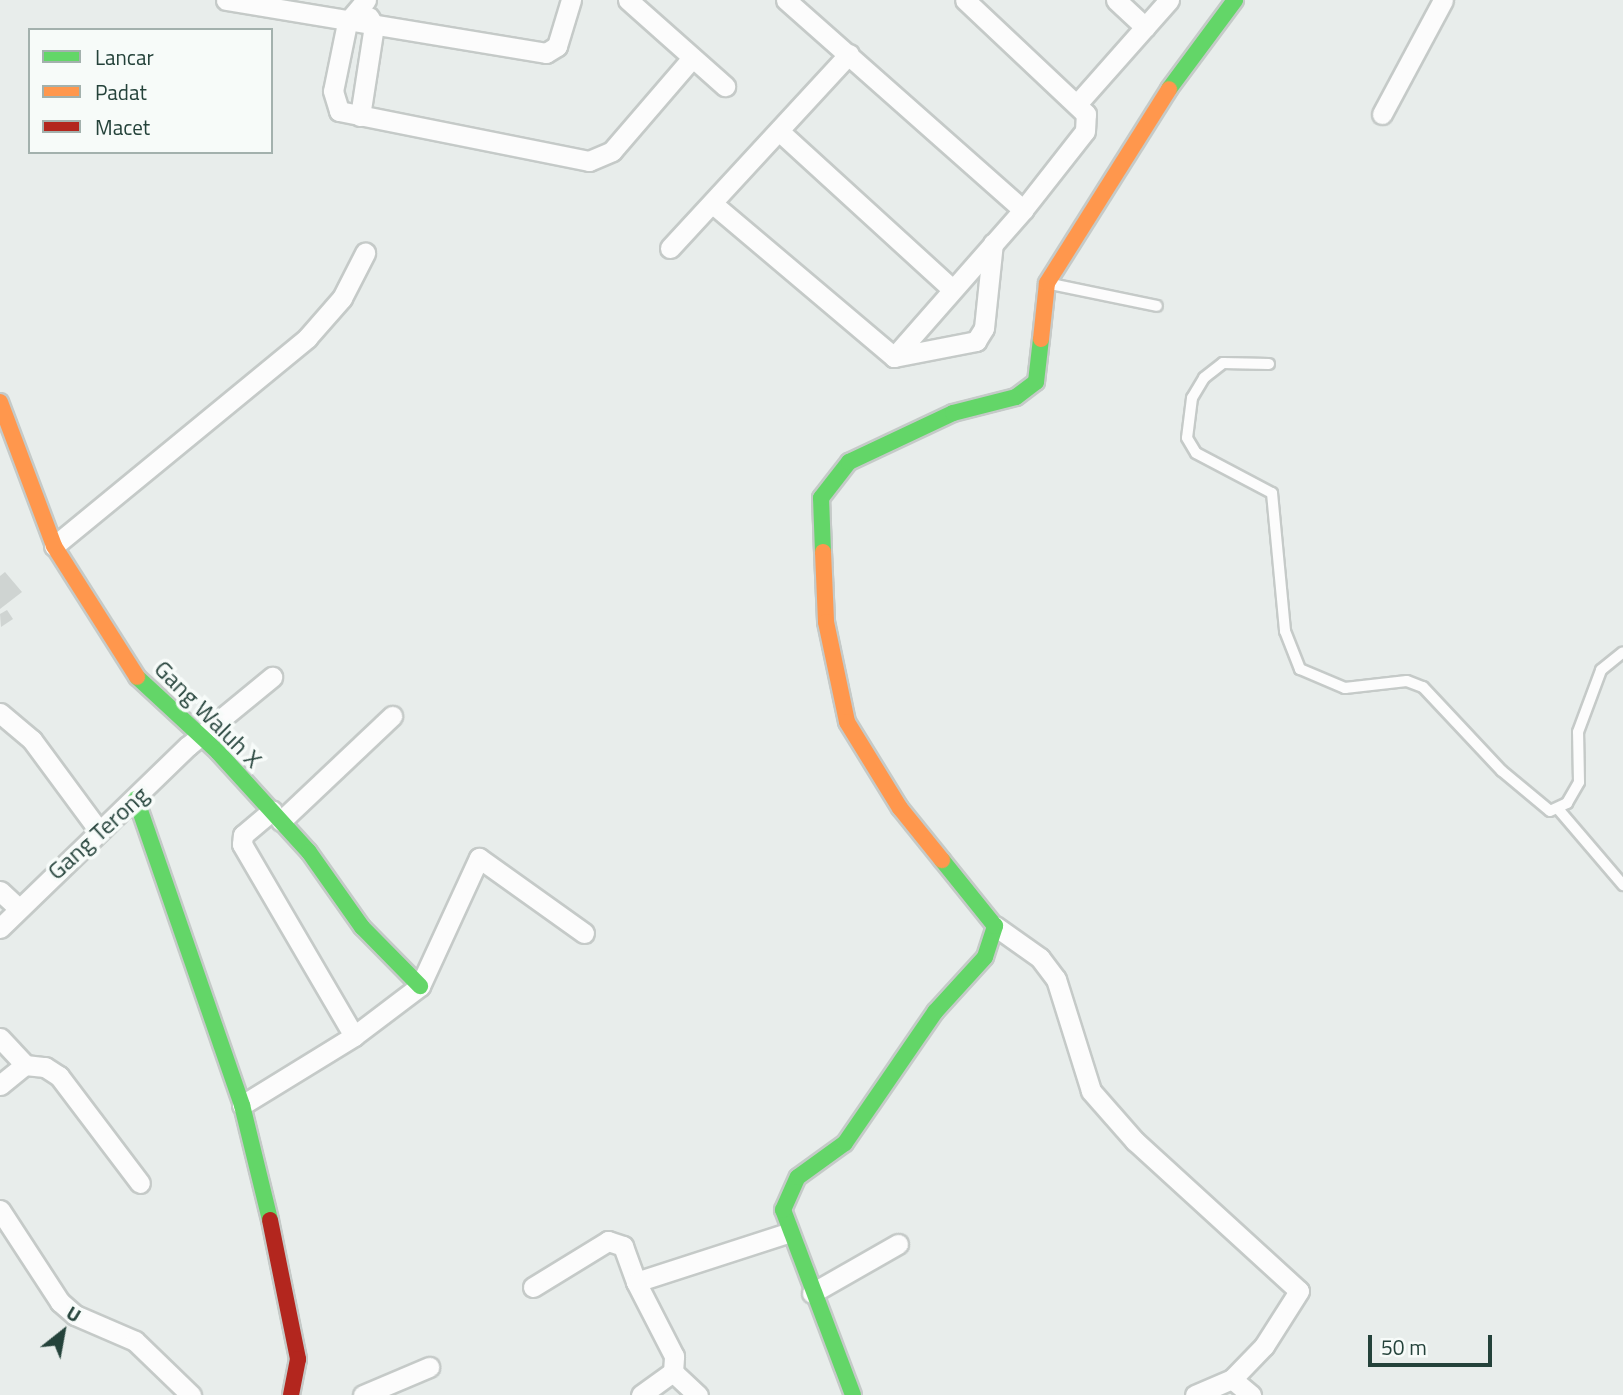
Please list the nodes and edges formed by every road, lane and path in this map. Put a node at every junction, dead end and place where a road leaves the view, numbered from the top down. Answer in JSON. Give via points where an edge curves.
{"nodes":[{"id":1,"x":226,"y":0,"type":"edge"},
{"id":2,"x":571,"y":0,"type":"edge"},
{"id":3,"x":628,"y":0,"type":"edge"},
{"id":4,"x":786,"y":0,"type":"edge"},
{"id":5,"x":965,"y":0,"type":"edge"},
{"id":6,"x":1116,"y":0,"type":"edge"},
{"id":7,"x":1169,"y":0,"type":"edge"},
{"id":8,"x":1235,"y":0,"type":"edge"},
{"id":9,"x":1443,"y":0,"type":"edge"},
{"id":10,"x":365,"y":4,"type":"edge"},
{"id":11,"x":347,"y":23,"type":"junction"},
{"id":12,"x":373,"y":26,"type":"junction"},
{"id":13,"x":1145,"y":27,"type":"junction"},
{"id":14,"x":849,"y":54,"type":"junction"},
{"id":15,"x":692,"y":58,"type":"junction"},
{"id":16,"x":725,"y":86,"type":"dead end"},
{"id":17,"x":1077,"y":104,"type":"junction"},
{"id":18,"x":1382,"y":114,"type":"dead end"},
{"id":19,"x":360,"y":116,"type":"junction"},
{"id":20,"x":779,"y":131,"type":"junction"},
{"id":21,"x":713,"y":204,"type":"junction"},
{"id":22,"x":1023,"y":210,"type":"junction"},
{"id":23,"x":993,"y":243,"type":"junction"},
{"id":24,"x":670,"y":248,"type":"dead end"},
{"id":25,"x":365,"y":253,"type":"dead end"},
{"id":26,"x":1047,"y":283,"type":"junction"},
{"id":27,"x":951,"y":288,"type":"junction"},
{"id":28,"x":1157,"y":306,"type":"dead end"},
{"id":29,"x":894,"y":357,"type":"junction"},
{"id":30,"x":1269,"y":364,"type":"dead end"},
{"id":31,"x":0,"y":402,"type":"edge"},
{"id":32,"x":54,"y":545,"type":"junction"},
{"id":33,"x":1623,"y":652,"type":"edge"},
{"id":34,"x":272,"y":677,"type":"dead end"},
{"id":35,"x":0,"y":713,"type":"edge"},
{"id":36,"x":392,"y":716,"type":"dead end"},
{"id":37,"x":196,"y":739,"type":"junction"},
{"id":38,"x":136,"y":799,"type":"junction"},
{"id":39,"x":1559,"y":810,"type":"junction"},
{"id":40,"x":276,"y":816,"type":"junction"},
{"id":41,"x":99,"y":831,"type":"junction"},
{"id":42,"x":1623,"y":885,"type":"edge"},
{"id":43,"x":0,"y":891,"type":"edge"},
{"id":44,"x":19,"y":909,"type":"junction"},
{"id":45,"x":995,"y":926,"type":"junction"},
{"id":46,"x":0,"y":928,"type":"edge"},
{"id":47,"x":583,"y":933,"type":"dead end"},
{"id":48,"x":420,"y":986,"type":"junction"},
{"id":49,"x":354,"y":1036,"type":"junction"},
{"id":50,"x":0,"y":1038,"type":"edge"},
{"id":51,"x":25,"y":1065,"type":"junction"},
{"id":52,"x":0,"y":1085,"type":"edge"},
{"id":53,"x":242,"y":1105,"type":"junction"},
{"id":54,"x":140,"y":1183,"type":"dead end"},
{"id":55,"x":0,"y":1210,"type":"edge"},
{"id":56,"x":788,"y":1233,"type":"junction"},
{"id":57,"x":898,"y":1244,"type":"dead end"},
{"id":58,"x":636,"y":1282,"type":"junction"},
{"id":59,"x":533,"y":1287,"type":"dead end"},
{"id":60,"x":812,"y":1293,"type":"junction"},
{"id":61,"x":429,"y":1367,"type":"dead end"},
{"id":62,"x":673,"y":1372,"type":"junction"},
{"id":63,"x":1232,"y":1379,"type":"junction"},
{"id":64,"x":196,"y":1394,"type":"edge"},
{"id":65,"x":291,"y":1395,"type":"edge"},
{"id":66,"x":363,"y":1395,"type":"edge"},
{"id":67,"x":641,"y":1395,"type":"edge"},
{"id":68,"x":698,"y":1395,"type":"edge"},
{"id":69,"x":853,"y":1395,"type":"edge"},
{"id":70,"x":1195,"y":1395,"type":"edge"},
{"id":71,"x":1251,"y":1395,"type":"edge"}],
"edges":[{"from":1,"to":11,"type":"street"},
{"from":2,"to":12,"type":"street","via":[[557,47],[546,53]]},
{"from":3,"to":15,"type":"street"},
{"from":4,"to":14,"type":"street"},
{"from":5,"to":17,"type":"street"},
{"from":6,"to":13,"type":"street"},
{"from":7,"to":13,"type":"street"},
{"from":8,"to":26,"type":"street","via":[[1150,114]]},
{"from":9,"to":18,"type":"street"},
{"from":10,"to":11,"type":"street"},
{"from":10,"to":12,"type":"street"},
{"from":11,"to":12,"type":"street"},
{"from":11,"to":19,"type":"street","via":[[333,99],[339,111]]},
{"from":12,"to":19,"type":"street"},
{"from":13,"to":17,"type":"street"},
{"from":14,"to":20,"type":"street"},
{"from":14,"to":22,"type":"street"},
{"from":15,"to":16,"type":"street"},
{"from":15,"to":19,"type":"street","via":[[612,151],[589,161]]},
{"from":17,"to":22,"type":"street","via":[[1086,114],[1085,131]]},
{"from":20,"to":21,"type":"street"},
{"from":20,"to":27,"type":"street"},
{"from":21,"to":24,"type":"street"},
{"from":21,"to":29,"type":"street"},
{"from":22,"to":23,"type":"street"},
{"from":23,"to":27,"type":"street"},
{"from":23,"to":29,"type":"street","via":[[984,328],[976,341]]},
{"from":25,"to":32,"type":"street","via":[[342,298],[307,338]]},
{"from":26,"to":28,"type":"lane"},
{"from":26,"to":45,"type":"street","via":[[1041,367],[1028,390],[953,413],[849,462],[830,479],[818,513],[826,622],[847,722],[900,807]]},
{"from":27,"to":29,"type":"street"},
{"from":30,"to":39,"type":"lane","via":[[1223,363],[1203,378],[1192,398],[1187,438],[1196,453],[1272,493],[1285,631],[1300,669],[1345,688],[1407,681],[1423,687],[1540,808]]},
{"from":31,"to":32,"type":"street","name":"Gang Waluh X"},
{"from":32,"to":37,"type":"street","name":"Gang Waluh X","via":[[93,616],[148,692]]},
{"from":33,"to":39,"type":"lane","via":[[1601,670],[1578,733],[1579,782]]},
{"from":34,"to":37,"type":"street","name":"Gang Terong"},
{"from":35,"to":41,"type":"street","via":[[32,740]]},
{"from":36,"to":40,"type":"street"},
{"from":37,"to":38,"type":"street","name":"Gang Terong"},
{"from":37,"to":40,"type":"street","name":"Gang Waluh X","via":[[218,752]]},
{"from":38,"to":41,"type":"street","name":"Gang Terong"},
{"from":38,"to":53,"type":"street"},
{"from":39,"to":42,"type":"lane"},
{"from":40,"to":48,"type":"street","name":"Gang Waluh X","via":[[362,927]]},
{"from":40,"to":49,"type":"street","via":[[243,835],[242,844]]},
{"from":41,"to":44,"type":"street","name":"Gang Terong"},
{"from":43,"to":44,"type":"street"},
{"from":44,"to":46,"type":"street","name":"Gang Terong"},
{"from":45,"to":56,"type":"street","via":[[985,957],[935,1012],[845,1143],[793,1185],[783,1210]]},
{"from":45,"to":63,"type":"street","via":[[1040,958],[1056,979],[1091,1091],[1135,1141],[1299,1291],[1264,1346]]},
{"from":47,"to":48,"type":"street","via":[[479,858]]},
{"from":48,"to":49,"type":"street"},
{"from":49,"to":53,"type":"street"},
{"from":50,"to":51,"type":"street"},
{"from":51,"to":52,"type":"street"},
{"from":51,"to":54,"type":"street","via":[[45,1067],[59,1076]]},
{"from":53,"to":65,"type":"street","via":[[288,1294],[298,1359]]},
{"from":55,"to":64,"type":"street","via":[[60,1301],[75,1315],[135,1341]]},
{"from":56,"to":58,"type":"street"},
{"from":56,"to":60,"type":"street"},
{"from":57,"to":60,"type":"street"},
{"from":58,"to":59,"type":"street","via":[[622,1246],[607,1241]]},
{"from":58,"to":62,"type":"street","via":[[668,1338]]},
{"from":60,"to":69,"type":"street"},
{"from":61,"to":66,"type":"street"},
{"from":62,"to":67,"type":"street"},
{"from":62,"to":68,"type":"street"},
{"from":63,"to":70,"type":"street"},
{"from":63,"to":71,"type":"street"}]}
